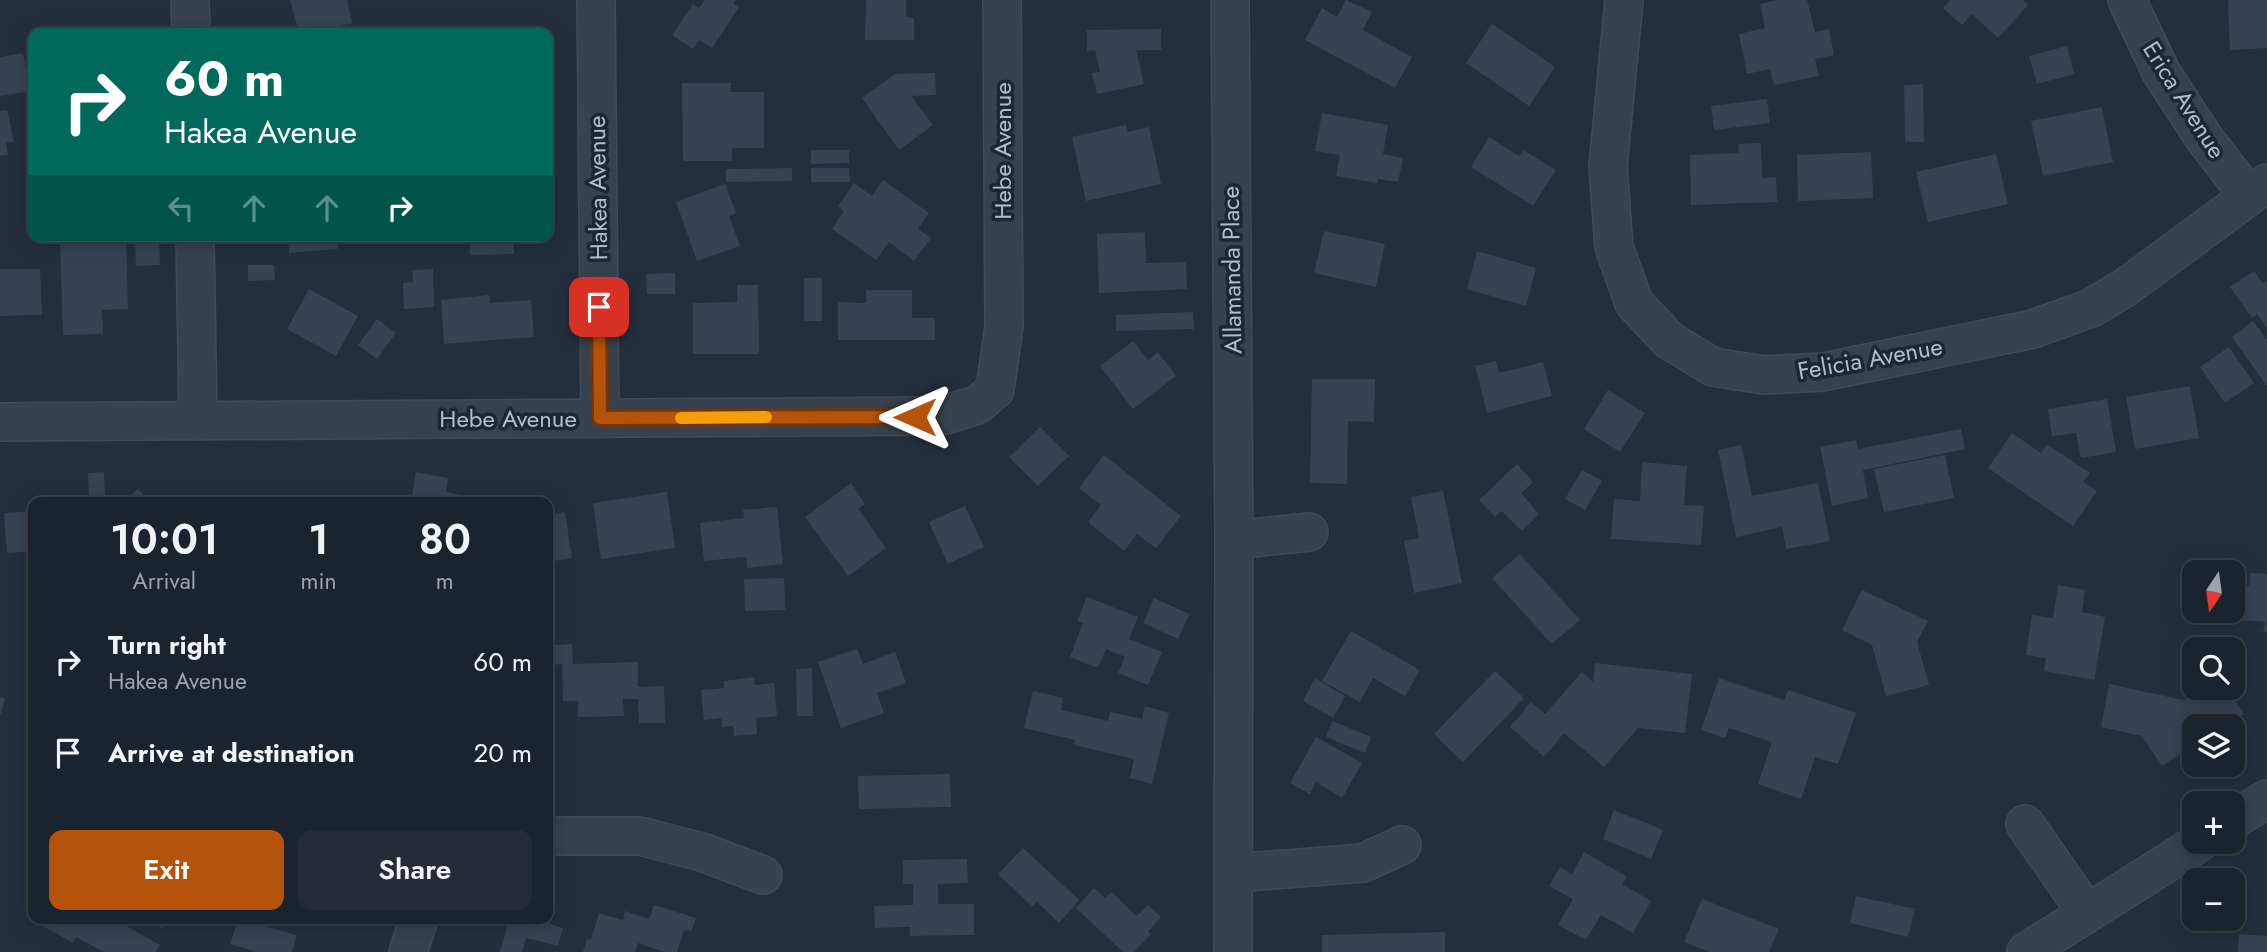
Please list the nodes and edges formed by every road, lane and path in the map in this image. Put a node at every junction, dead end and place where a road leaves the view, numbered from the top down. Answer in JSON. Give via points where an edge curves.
{"nodes":[{"id":1,"x":190,"y":0,"type":"edge"},
{"id":2,"x":596,"y":0,"type":"edge"},
{"id":3,"x":1002,"y":0,"type":"edge"},
{"id":4,"x":1230,"y":0,"type":"edge"},
{"id":5,"x":1624,"y":0,"type":"edge"},
{"id":6,"x":2127,"y":0,"type":"edge"},
{"id":7,"x":191,"y":28,"type":"edge"},
{"id":8,"x":2258,"y":189,"type":"edge"},
{"id":9,"x":195,"y":242,"type":"edge"},
{"id":10,"x":600,"y":418,"type":"junction"},
{"id":11,"x":198,"y":421,"type":"junction"},
{"id":12,"x":0,"y":422,"type":"edge"},
{"id":13,"x":1309,"y":532,"type":"dead end"},
{"id":14,"x":1234,"y":540,"type":"junction"},
{"id":15,"x":2267,"y":799,"type":"edge"},
{"id":16,"x":2245,"y":813,"type":"edge"},
{"id":17,"x":2025,"y":824,"type":"dead end"},
{"id":18,"x":553,"y":836,"type":"edge"},
{"id":19,"x":1402,"y":845,"type":"dead end"},
{"id":20,"x":2182,"y":853,"type":"edge"},
{"id":21,"x":1234,"y":873,"type":"junction"},
{"id":22,"x":763,"y":875,"type":"dead end"},
{"id":23,"x":2087,"y":913,"type":"junction"},
{"id":24,"x":417,"y":924,"type":"edge"},
{"id":25,"x":408,"y":952,"type":"edge"},
{"id":26,"x":1233,"y":952,"type":"edge"},
{"id":27,"x":2026,"y":952,"type":"edge"}],
"edges":[{"from":1,"to":7,"type":"street"},
{"from":2,"to":10,"type":"street","name":"Hakea Avenue"},
{"from":3,"to":10,"type":"street","name":"Hebe Avenue","via":[[1004,326],[995,390],[977,405],[941,416]]},
{"from":4,"to":14,"type":"street","name":"Allamanda Place"},
{"from":5,"to":8,"type":"street","name":"Felicia Avenue","via":[[1608,167],[1614,247],[1634,303],[1669,340],[1713,367],[1764,374],[1823,372],[2033,329],[2091,308],[2126,287]]},
{"from":6,"to":8,"type":"street","name":"Erica Avenue","via":[[2161,72],[2204,138]]},
{"from":9,"to":11,"type":"street"},
{"from":10,"to":11,"type":"street","name":"Hebe Avenue"},
{"from":11,"to":12,"type":"street","name":"Hebe Avenue"},
{"from":13,"to":14,"type":"street"},
{"from":14,"to":21,"type":"street","name":"Allamanda Place"},
{"from":15,"to":16,"type":"street"},
{"from":17,"to":23,"type":"street"},
{"from":18,"to":22,"type":"street","via":[[640,836]]},
{"from":19,"to":21,"type":"street","via":[[1363,863]]},
{"from":20,"to":23,"type":"street"},
{"from":21,"to":26,"type":"street","name":"Allamanda Place"},
{"from":23,"to":27,"type":"street"},
{"from":24,"to":25,"type":"street"}]}
